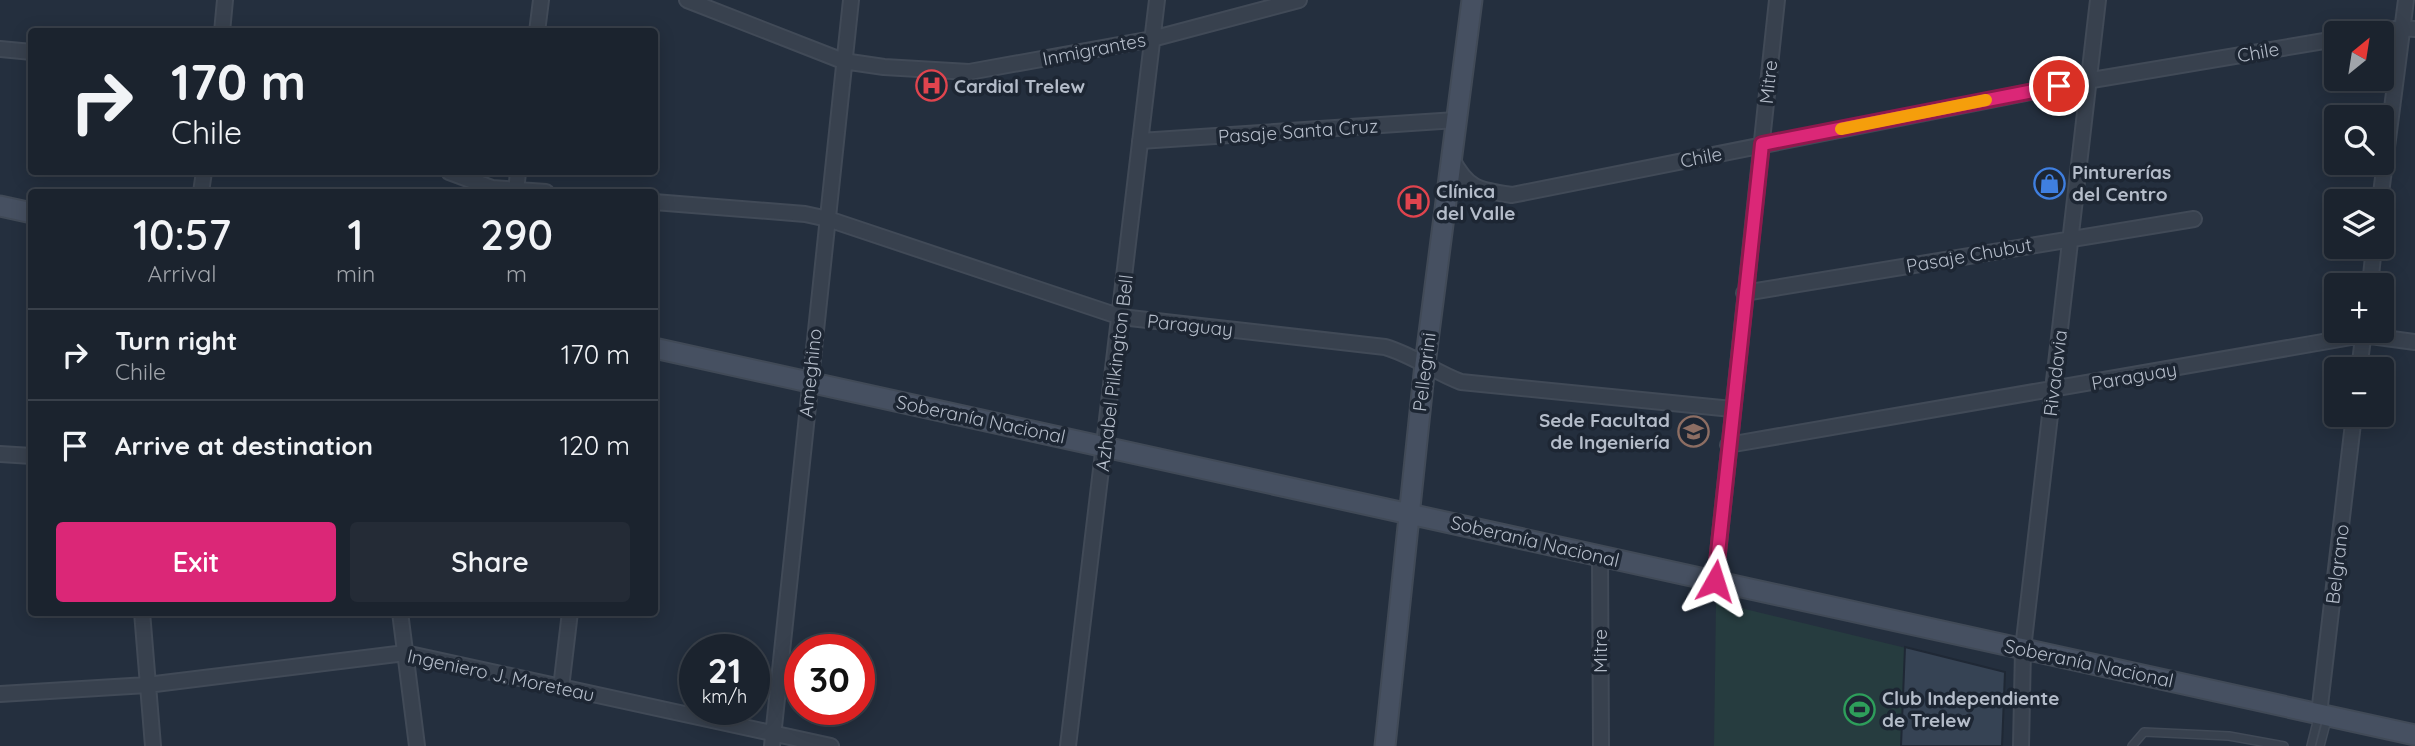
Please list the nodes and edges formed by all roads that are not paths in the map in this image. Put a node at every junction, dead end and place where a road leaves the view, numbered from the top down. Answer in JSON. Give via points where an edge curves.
{"nodes":[{"id":1,"x":225,"y":0,"type":"edge"},
{"id":2,"x":541,"y":0,"type":"edge"},
{"id":3,"x":687,"y":0,"type":"edge"},
{"id":4,"x":851,"y":0,"type":"edge"},
{"id":5,"x":1157,"y":0,"type":"edge"},
{"id":6,"x":1299,"y":0,"type":"edge"},
{"id":7,"x":1472,"y":0,"type":"edge"},
{"id":8,"x":1777,"y":0,"type":"edge"},
{"id":9,"x":2098,"y":0,"type":"edge"},
{"id":10,"x":2406,"y":0,"type":"edge"},
{"id":11,"x":222,"y":28,"type":"edge"},
{"id":12,"x":538,"y":28,"type":"edge"},
{"id":13,"x":2409,"y":28,"type":"edge"},
{"id":14,"x":1152,"y":38,"type":"junction"},
{"id":15,"x":2324,"y":41,"type":"edge"},
{"id":16,"x":0,"y":49,"type":"edge"},
{"id":17,"x":28,"y":52,"type":"edge"},
{"id":18,"x":844,"y":61,"type":"junction"},
{"id":19,"x":2087,"y":80,"type":"junction"},
{"id":20,"x":1456,"y":120,"type":"junction"},
{"id":21,"x":1140,"y":141,"type":"junction"},
{"id":22,"x":1762,"y":144,"type":"junction"},
{"id":23,"x":1452,"y":159,"type":"junction"},
{"id":24,"x":457,"y":175,"type":"edge"},
{"id":25,"x":500,"y":189,"type":"edge"},
{"id":26,"x":2382,"y":189,"type":"edge"},
{"id":27,"x":658,"y":202,"type":"edge"},
{"id":28,"x":0,"y":206,"type":"edge"},
{"id":29,"x":28,"y":212,"type":"edge"},
{"id":30,"x":828,"y":219,"type":"junction"},
{"id":31,"x":2194,"y":219,"type":"dead end"},
{"id":32,"x":2072,"y":238,"type":"junction"},
{"id":33,"x":1744,"y":293,"type":"junction"},
{"id":34,"x":1121,"y":317,"type":"junction"},
{"id":35,"x":2394,"y":338,"type":"edge"},
{"id":36,"x":2324,"y":340,"type":"edge"},
{"id":37,"x":2415,"y":342,"type":"edge"},
{"id":38,"x":658,"y":349,"type":"edge"},
{"id":39,"x":1425,"y":364,"type":"junction"},
{"id":40,"x":808,"y":382,"type":"junction"},
{"id":41,"x":2053,"y":390,"type":"junction"},
{"id":42,"x":1732,"y":409,"type":"junction"},
{"id":43,"x":2353,"y":427,"type":"edge"},
{"id":44,"x":1728,"y":445,"type":"junction"},
{"id":45,"x":1105,"y":447,"type":"junction"},
{"id":46,"x":0,"y":454,"type":"edge"},
{"id":47,"x":28,"y":456,"type":"edge"},
{"id":48,"x":1407,"y":513,"type":"junction"},
{"id":49,"x":1600,"y":556,"type":"junction"},
{"id":50,"x":1715,"y":581,"type":"junction"},
{"id":51,"x":142,"y":616,"type":"edge"},
{"id":52,"x":400,"y":616,"type":"edge"},
{"id":53,"x":570,"y":616,"type":"edge"},
{"id":54,"x":2023,"y":649,"type":"junction"},
{"id":55,"x":405,"y":653,"type":"junction"},
{"id":56,"x":147,"y":685,"type":"junction"},
{"id":57,"x":561,"y":688,"type":"junction"},
{"id":58,"x":0,"y":694,"type":"edge"},
{"id":59,"x":2324,"y":715,"type":"junction"},
{"id":60,"x":2415,"y":735,"type":"edge"},
{"id":61,"x":773,"y":740,"type":"edge"},
{"id":62,"x":153,"y":746,"type":"edge"},
{"id":63,"x":417,"y":746,"type":"edge"},
{"id":64,"x":831,"y":746,"type":"edge"},
{"id":65,"x":1068,"y":746,"type":"edge"},
{"id":66,"x":1385,"y":746,"type":"edge"},
{"id":67,"x":1601,"y":746,"type":"edge"},
{"id":68,"x":2021,"y":746,"type":"edge"},
{"id":69,"x":2132,"y":746,"type":"edge"},
{"id":70,"x":2284,"y":746,"type":"edge"},
{"id":71,"x":2311,"y":746,"type":"edge"},
{"id":72,"x":2320,"y":746,"type":"edge"}],
"edges":[{"from":1,"to":11,"type":"street"},
{"from":2,"to":12,"type":"street"},
{"from":3,"to":18,"type":"street","name":"Inmigrantes"},
{"from":4,"to":18,"type":"street","name":"Ameghino"},
{"from":5,"to":14,"type":"street","name":"Azhabel Pilkington Bell"},
{"from":6,"to":14,"type":"street","name":"Inmigrantes"},
{"from":7,"to":20,"type":"street","name":"Pellegrini"},
{"from":8,"to":22,"type":"street","name":"Mitre"},
{"from":9,"to":19,"type":"street","name":"Rivadavia"},
{"from":10,"to":13,"type":"street"},
{"from":13,"to":26,"type":"street"},
{"from":14,"to":18,"type":"street","name":"Inmigrantes","via":[[969,72]]},
{"from":14,"to":21,"type":"street","name":"Azhabel Pilkington Bell"},
{"from":15,"to":19,"type":"street","name":"Chile"},
{"from":16,"to":17,"type":"street"},
{"from":18,"to":30,"type":"street","name":"Ameghino"},
{"from":19,"to":22,"type":"street","name":"Chile"},
{"from":19,"to":32,"type":"street","name":"Rivadavia"},
{"from":20,"to":21,"type":"street","name":"Pasaje Santa Cruz"},
{"from":20,"to":23,"type":"street","name":"Pellegrini"},
{"from":21,"to":34,"type":"street","name":"Azhabel Pilkington Bell"},
{"from":22,"to":23,"type":"street","name":"Chile","via":[[1512,194],[1471,186]]},
{"from":22,"to":33,"type":"street","name":"Mitre"},
{"from":23,"to":39,"type":"street","name":"Pellegrini"},
{"from":24,"to":25,"type":"street"},
{"from":27,"to":30,"type":"street","name":"Paraguay"},
{"from":28,"to":29,"type":"street"},
{"from":30,"to":34,"type":"street","name":"Paraguay"},
{"from":30,"to":40,"type":"street","name":"Ameghino"},
{"from":31,"to":32,"type":"street","name":"Pasaje Chubut"},
{"from":32,"to":33,"type":"street","name":"Pasaje Chubut"},
{"from":32,"to":41,"type":"street","name":"Rivadavia"},
{"from":33,"to":42,"type":"street","name":"Mitre"},
{"from":34,"to":39,"type":"street","name":"Paraguay","via":[[1385,347]]},
{"from":34,"to":45,"type":"street","name":"Azhabel Pilkington Bell"},
{"from":35,"to":37,"type":"street","name":"Paraguay"},
{"from":36,"to":41,"type":"street","name":"Paraguay"},
{"from":38,"to":40,"type":"street","name":"Soberanía Nacional"},
{"from":39,"to":42,"type":"street","name":"Paraguay","via":[[1461,382]]},
{"from":39,"to":48,"type":"street","name":"Pellegrini"},
{"from":40,"to":45,"type":"street","name":"Soberanía Nacional"},
{"from":40,"to":61,"type":"street","name":"Ameghino"},
{"from":41,"to":44,"type":"street","name":"Paraguay"},
{"from":41,"to":54,"type":"street","name":"Rivadavia"},
{"from":42,"to":44,"type":"street","name":"Mitre"},
{"from":43,"to":59,"type":"street","name":"Belgrano"},
{"from":44,"to":50,"type":"street","name":"Mitre"},
{"from":45,"to":48,"type":"street","name":"Soberanía Nacional"},
{"from":45,"to":65,"type":"street","name":"Azhabel Pilkington Bell"},
{"from":46,"to":47,"type":"street"},
{"from":48,"to":49,"type":"street","name":"Soberanía Nacional"},
{"from":48,"to":66,"type":"street","name":"Pellegrini"},
{"from":49,"to":50,"type":"street","name":"Soberanía Nacional"},
{"from":49,"to":67,"type":"street","name":"Mitre"},
{"from":50,"to":54,"type":"street","name":"Soberanía Nacional"},
{"from":51,"to":56,"type":"street"},
{"from":52,"to":55,"type":"street"},
{"from":53,"to":57,"type":"street"},
{"from":54,"to":59,"type":"street","name":"Soberanía Nacional"},
{"from":54,"to":68,"type":"street","name":"Rivadavia"},
{"from":55,"to":56,"type":"street","name":"Ingeniero J. Moreteau"},
{"from":55,"to":57,"type":"street","name":"Ingeniero J. Moreteau"},
{"from":55,"to":63,"type":"street"},
{"from":56,"to":58,"type":"street","name":"Ingeniero J. Moreteau"},
{"from":56,"to":62,"type":"street"},
{"from":57,"to":61,"type":"street","name":"Ingeniero J. Moreteau"},
{"from":59,"to":60,"type":"street","name":"Soberanía Nacional"},
{"from":59,"to":71,"type":"lane"},
{"from":59,"to":72,"type":"lane"},
{"from":61,"to":64,"type":"street","name":"Ingeniero J. Moreteau"},
{"from":69,"to":70,"type":"lane","via":[[2144,732],[2228,736]]}]}
